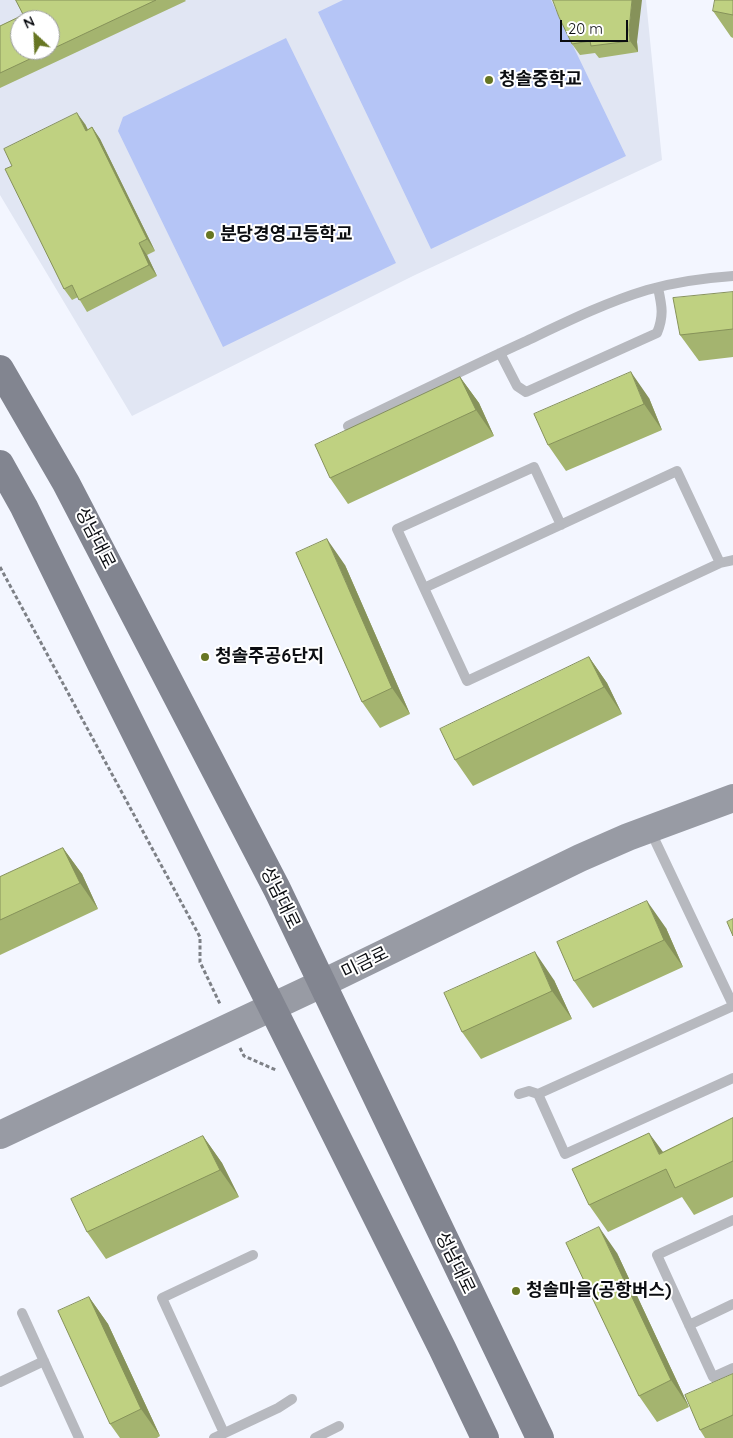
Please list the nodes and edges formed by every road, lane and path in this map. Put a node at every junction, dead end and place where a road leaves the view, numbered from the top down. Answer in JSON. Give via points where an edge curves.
{"nodes":[{"id":1,"x":733,"y":276,"type":"edge"},
{"id":2,"x":658,"y":288,"type":"junction"},
{"id":3,"x":500,"y":353,"type":"junction"},
{"id":4,"x":0,"y":369,"type":"edge"},
{"id":5,"x":348,"y":426,"type":"dead end"},
{"id":6,"x":0,"y":464,"type":"edge"},
{"id":7,"x":561,"y":525,"type":"junction"},
{"id":8,"x":733,"y":560,"type":"edge"},
{"id":9,"x":720,"y":563,"type":"junction"},
{"id":10,"x":424,"y":588,"type":"junction"},
{"id":11,"x":733,"y":798,"type":"edge"},
{"id":12,"x":650,"y":829,"type":"junction"},
{"id":13,"x":321,"y":984,"type":"junction"},
{"id":14,"x":733,"y":1005,"type":"edge"},
{"id":15,"x":272,"y":1006,"type":"junction"},
{"id":16,"x":733,"y":1078,"type":"edge"},
{"id":17,"x":519,"y":1094,"type":"dead end"},
{"id":18,"x":538,"y":1094,"type":"junction"},
{"id":19,"x":0,"y":1134,"type":"edge"},
{"id":20,"x":733,"y":1220,"type":"edge"},
{"id":21,"x":253,"y":1255,"type":"dead end"},
{"id":22,"x":733,"y":1304,"type":"edge"},
{"id":23,"x":22,"y":1313,"type":"dead end"},
{"id":24,"x":689,"y":1325,"type":"junction"},
{"id":25,"x":44,"y":1361,"type":"junction"},
{"id":26,"x":733,"y":1368,"type":"edge"},
{"id":27,"x":0,"y":1382,"type":"edge"},
{"id":28,"x":292,"y":1399,"type":"dead end"},
{"id":29,"x":339,"y":1426,"type":"dead end"},
{"id":30,"x":224,"y":1433,"type":"junction"},
{"id":31,"x":79,"y":1438,"type":"edge"},
{"id":32,"x":214,"y":1438,"type":"edge"},
{"id":33,"x":315,"y":1438,"type":"edge"},
{"id":34,"x":485,"y":1438,"type":"edge"},
{"id":35,"x":540,"y":1438,"type":"edge"}],
"edges":[{"from":1,"to":2,"type":"lane","via":[[692,280]]},
{"from":2,"to":3,"type":"lane","via":[[599,308]]},
{"from":2,"to":3,"type":"lane","via":[[662,322],[657,333],[526,392],[517,386]]},
{"from":3,"to":5,"type":"lane"},
{"from":4,"to":13,"type":"main road","name":"성남대로","via":[[71,491],[276,889]]},
{"from":6,"to":15,"type":"main road"},
{"from":7,"to":9,"type":"lane","via":[[677,471]]},
{"from":7,"to":10,"type":"lane"},
{"from":7,"to":10,"type":"lane","via":[[534,467],[397,529]]},
{"from":8,"to":9,"type":"lane"},
{"from":9,"to":10,"type":"lane","via":[[467,682]]},
{"from":11,"to":12,"type":"main road","name":"미금로"},
{"from":12,"to":13,"type":"main road","name":"미금로","via":[[571,863]]},
{"from":12,"to":14,"type":"lane"},
{"from":13,"to":15,"type":"main road","name":"미금로"},
{"from":13,"to":35,"type":"main road","name":"성남대로"},
{"from":14,"to":18,"type":"lane"},
{"from":15,"to":19,"type":"main road","name":"미금로"},
{"from":15,"to":34,"type":"main road"},
{"from":16,"to":18,"type":"lane","via":[[564,1154]]},
{"from":17,"to":18,"type":"lane","via":[[529,1090]]},
{"from":20,"to":24,"type":"lane","via":[[657,1255]]},
{"from":21,"to":30,"type":"lane","via":[[162,1298]]},
{"from":22,"to":24,"type":"lane"},
{"from":23,"to":25,"type":"lane"},
{"from":24,"to":26,"type":"lane","via":[[713,1377]]},
{"from":25,"to":27,"type":"lane"},
{"from":25,"to":31,"type":"lane"},
{"from":28,"to":30,"type":"lane"},
{"from":29,"to":33,"type":"lane"},
{"from":30,"to":32,"type":"lane"}]}
